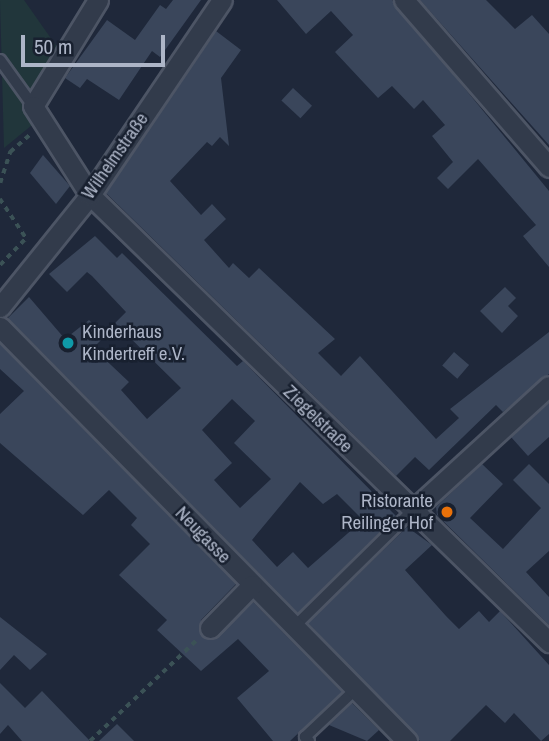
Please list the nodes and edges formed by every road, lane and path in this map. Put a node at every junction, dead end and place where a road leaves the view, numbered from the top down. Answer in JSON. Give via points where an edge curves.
{"nodes":[{"id":1,"x":98,"y":0,"type":"edge"},
{"id":2,"x":222,"y":0,"type":"edge"},
{"id":3,"x":404,"y":0,"type":"edge"},
{"id":4,"x":0,"y":60,"type":"edge"},
{"id":5,"x":33,"y":106,"type":"junction"},
{"id":6,"x":43,"y":124,"type":"junction"},
{"id":7,"x":549,"y":167,"type":"edge"},
{"id":8,"x":0,"y":183,"type":"edge"},
{"id":9,"x":90,"y":195,"type":"junction"},
{"id":10,"x":0,"y":199,"type":"edge"},
{"id":11,"x":25,"y":239,"type":"junction"},
{"id":12,"x":43,"y":253,"type":"junction"},
{"id":13,"x":0,"y":265,"type":"edge"},
{"id":14,"x":0,"y":307,"type":"edge"},
{"id":15,"x":0,"y":327,"type":"edge"},
{"id":16,"x":549,"y":386,"type":"edge"},
{"id":17,"x":412,"y":511,"type":"junction"},
{"id":18,"x":252,"y":585,"type":"junction"},
{"id":19,"x":295,"y":626,"type":"junction"},
{"id":20,"x":210,"y":628,"type":"joint"},
{"id":21,"x":549,"y":642,"type":"edge"},
{"id":22,"x":356,"y":689,"type":"junction"},
{"id":23,"x":90,"y":741,"type":"edge"},
{"id":24,"x":309,"y":741,"type":"edge"},
{"id":25,"x":407,"y":741,"type":"edge"}],
"edges":[{"from":1,"to":5,"type":"street"},
{"from":2,"to":9,"type":"street","name":"Wilhelmstraße"},
{"from":3,"to":7,"type":"street"},
{"from":4,"to":5,"type":"lane"},
{"from":5,"to":6,"type":"street","name":"Ziegelstraße"},
{"from":6,"to":8,"type":"path","via":[[10,152]]},
{"from":6,"to":9,"type":"street","name":"Ziegelstraße"},
{"from":9,"to":12,"type":"street","name":"Wilhelmstraße"},
{"from":9,"to":17,"type":"street","name":"Ziegelstraße"},
{"from":10,"to":11,"type":"path"},
{"from":11,"to":12,"type":"path"},
{"from":11,"to":13,"type":"path"},
{"from":12,"to":14,"type":"street","name":"Wilhelmstraße"},
{"from":15,"to":18,"type":"street","name":"Neugasse"},
{"from":16,"to":17,"type":"street"},
{"from":17,"to":19,"type":"lane"},
{"from":17,"to":21,"type":"street","name":"Ziegelstraße"},
{"from":18,"to":19,"type":"street","name":"Neugasse"},
{"from":18,"to":20,"type":"street"},
{"from":19,"to":22,"type":"street","name":"Neugasse"},
{"from":20,"to":23,"type":"path"},
{"from":22,"to":24,"type":"lane","via":[[305,737]]},
{"from":22,"to":25,"type":"street","name":"Neugasse"}]}
